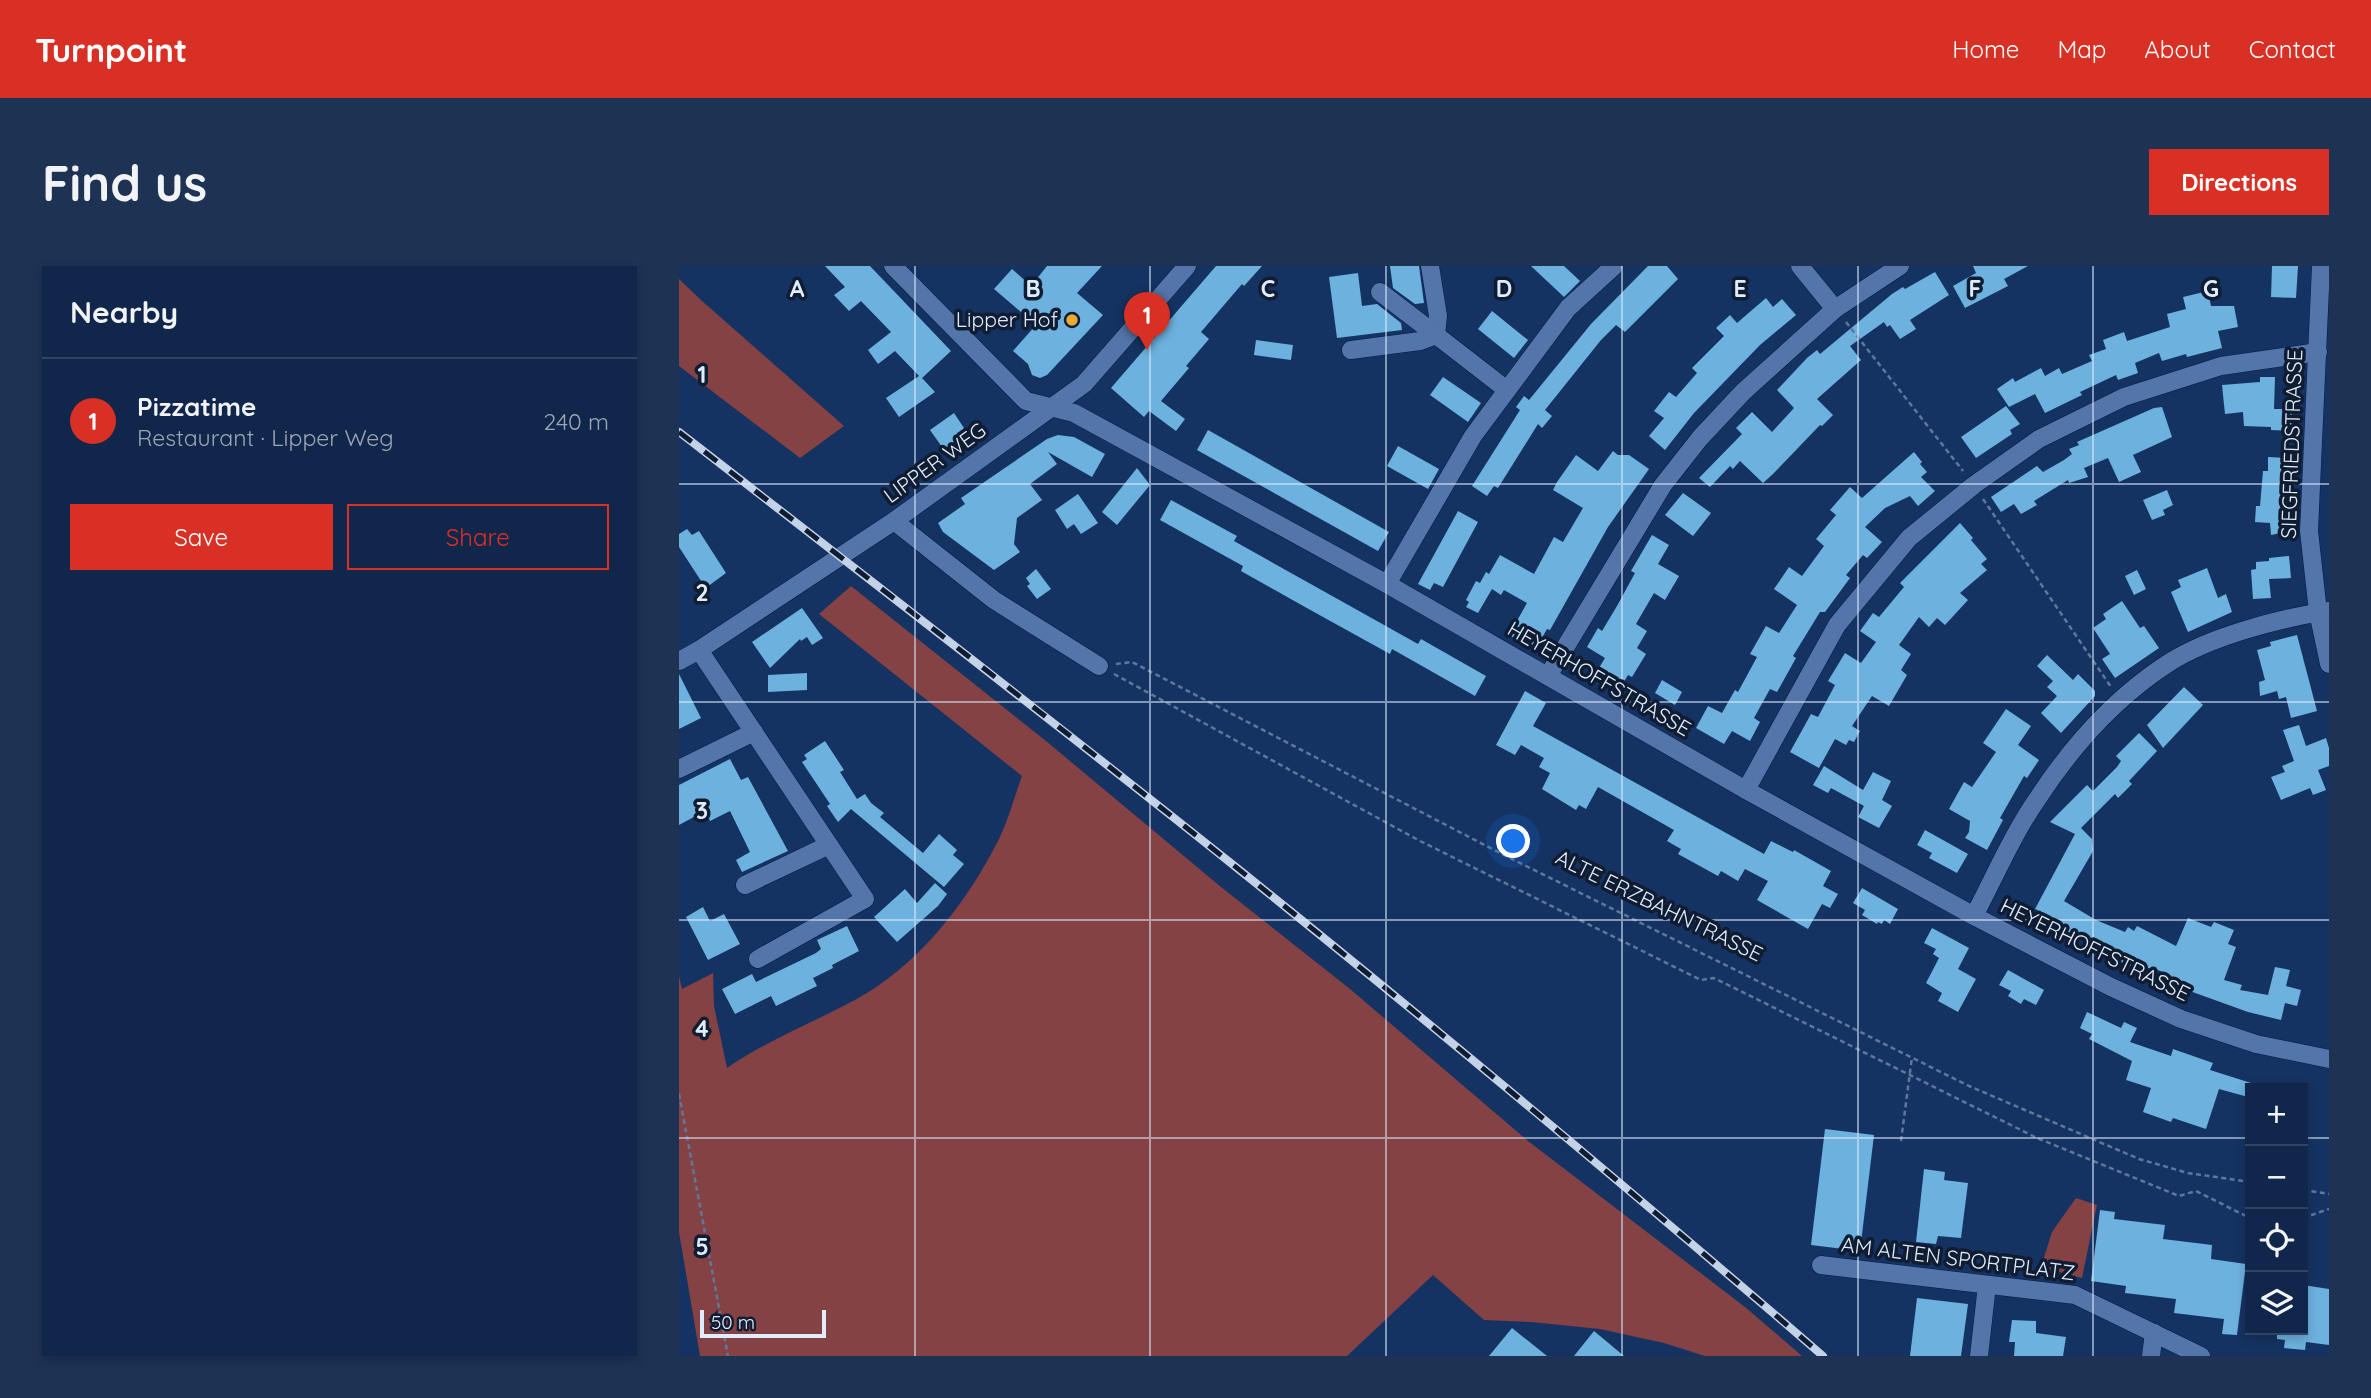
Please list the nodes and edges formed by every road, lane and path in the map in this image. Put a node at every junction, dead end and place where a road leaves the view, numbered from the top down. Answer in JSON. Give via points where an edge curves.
{"nodes":[{"id":1,"x":893,"y":266,"type":"edge"},
{"id":2,"x":1187,"y":266,"type":"edge"},
{"id":3,"x":1430,"y":266,"type":"edge"},
{"id":4,"x":1614,"y":266,"type":"edge"},
{"id":5,"x":1800,"y":266,"type":"edge"},
{"id":6,"x":1900,"y":266,"type":"edge"},
{"id":7,"x":2321,"y":266,"type":"edge"},
{"id":8,"x":1380,"y":292,"type":"dead end"},
{"id":9,"x":1835,"y":309,"type":"junction"},
{"id":10,"x":1436,"y":335,"type":"junction"},
{"id":11,"x":1352,"y":350,"type":"dead end"},
{"id":12,"x":2318,"y":352,"type":"junction"},
{"id":13,"x":1507,"y":390,"type":"junction"},
{"id":14,"x":1053,"y":406,"type":"junction"},
{"id":15,"x":894,"y":521,"type":"junction"},
{"id":16,"x":1387,"y":584,"type":"junction"},
{"id":17,"x":2323,"y":612,"type":"edge"},
{"id":18,"x":699,"y":650,"type":"junction"},
{"id":19,"x":679,"y":661,"type":"edge"},
{"id":20,"x":2329,"y":664,"type":"edge"},
{"id":21,"x":1099,"y":666,"type":"junction"},
{"id":22,"x":1548,"y":676,"type":"junction"},
{"id":23,"x":754,"y":732,"type":"junction"},
{"id":24,"x":679,"y":769,"type":"edge"},
{"id":25,"x":1746,"y":790,"type":"junction"},
{"id":26,"x":829,"y":845,"type":"junction"},
{"id":27,"x":745,"y":885,"type":"dead end"},
{"id":28,"x":1974,"y":916,"type":"junction"},
{"id":29,"x":758,"y":959,"type":"dead end"},
{"id":30,"x":1912,"y":1057,"type":"junction"},
{"id":31,"x":2329,"y":1059,"type":"edge"},
{"id":32,"x":1909,"y":1076,"type":"junction"},
{"id":33,"x":679,"y":1094,"type":"edge"},
{"id":34,"x":679,"y":1110,"type":"edge"},
{"id":35,"x":684,"y":1121,"type":"junction"},
{"id":36,"x":1901,"y":1141,"type":"dead end"},
{"id":37,"x":2245,"y":1181,"type":"edge"},
{"id":38,"x":2308,"y":1191,"type":"edge"},
{"id":39,"x":2329,"y":1194,"type":"edge"},
{"id":40,"x":2329,"y":1209,"type":"edge"},
{"id":41,"x":2245,"y":1216,"type":"edge"},
{"id":42,"x":2308,"y":1216,"type":"edge"},
{"id":43,"x":1821,"y":1265,"type":"dead end"},
{"id":44,"x":1987,"y":1285,"type":"junction"},
{"id":45,"x":2154,"y":1333,"type":"junction"},
{"id":46,"x":728,"y":1356,"type":"edge"},
{"id":47,"x":1979,"y":1356,"type":"edge"},
{"id":48,"x":2151,"y":1356,"type":"edge"},
{"id":49,"x":2201,"y":1356,"type":"edge"}],
"edges":[{"from":1,"to":14,"type":"street","name":"HEYERHOFFSTRASSE","via":[[1026,401]]},
{"from":2,"to":14,"type":"street","name":"LIPPER WEG","via":[[1084,384]]},
{"from":3,"to":10,"type":"street","via":[[1438,316]]},
{"from":4,"to":13,"type":"street","via":[[1568,308]]},
{"from":5,"to":9,"type":"street"},
{"from":6,"to":9,"type":"street"},
{"from":7,"to":12,"type":"street","name":"SIEGFRIEDSTRASSE"},
{"from":8,"to":10,"type":"street"},
{"from":9,"to":22,"type":"street","via":[[1743,392],[1663,485]]},
{"from":10,"to":11,"type":"street"},
{"from":10,"to":13,"type":"street"},
{"from":12,"to":17,"type":"street","name":"SIEGFRIEDSTRASSE","via":[[2309,531]]},
{"from":12,"to":25,"type":"street","via":[[2221,366],[2124,397],[2039,439],[1974,485],[1909,538],[1837,625]]},
{"from":13,"to":16,"type":"street","via":[[1473,436]]},
{"from":14,"to":15,"type":"street","name":"LIPPER WEG"},
{"from":14,"to":16,"type":"street","name":"HEYERHOFFSTRASSE","via":[[1074,413]]},
{"from":15,"to":18,"type":"street","name":"LIPPER WEG"},
{"from":15,"to":21,"type":"street","via":[[994,600]]},
{"from":16,"to":22,"type":"street","name":"HEYERHOFFSTRASSE"},
{"from":17,"to":20,"type":"street","name":"SIEGFRIEDSTRASSE"},
{"from":17,"to":28,"type":"street","via":[[2230,634],[2168,663],[2120,700],[2081,739],[2036,799]]},
{"from":18,"to":19,"type":"street","name":"LIPPER WEG"},
{"from":18,"to":23,"type":"street"},
{"from":21,"to":30,"type":"path","name":"ALTE ERZBAHNTRASSE","via":[[1132,662],[1500,853]]},
{"from":21,"to":32,"type":"path","via":[[1420,841],[1701,980],[1714,978]]},
{"from":22,"to":25,"type":"street","name":"HEYERHOFFSTRASSE"},
{"from":23,"to":24,"type":"street"},
{"from":23,"to":26,"type":"street"},
{"from":25,"to":28,"type":"street","name":"HEYERHOFFSTRASSE"},
{"from":26,"to":27,"type":"street"},
{"from":26,"to":29,"type":"street","via":[[865,899]]},
{"from":28,"to":31,"type":"street","name":"HEYERHOFFSTRASSE","via":[[2181,1019],[2256,1044]]},
{"from":30,"to":32,"type":"path"},
{"from":30,"to":37,"type":"path","name":"ALTE ERZBAHNTRASSE","via":[[2139,1159],[2188,1173]]},
{"from":32,"to":36,"type":"path"},
{"from":32,"to":41,"type":"path","via":[[2037,1138],[2179,1196],[2196,1191]]},
{"from":33,"to":35,"type":"path"},
{"from":34,"to":35,"type":"path"},
{"from":35,"to":46,"type":"path"},
{"from":38,"to":39,"type":"path"},
{"from":40,"to":42,"type":"path"},
{"from":43,"to":44,"type":"street","name":"AM ALTEN SPORTPLATZ"},
{"from":44,"to":45,"type":"street","name":"AM ALTEN SPORTPLATZ","via":[[2075,1295]]},
{"from":44,"to":47,"type":"street"},
{"from":45,"to":48,"type":"street"},
{"from":45,"to":49,"type":"street","name":"AM ALTEN SPORTPLATZ"}]}
